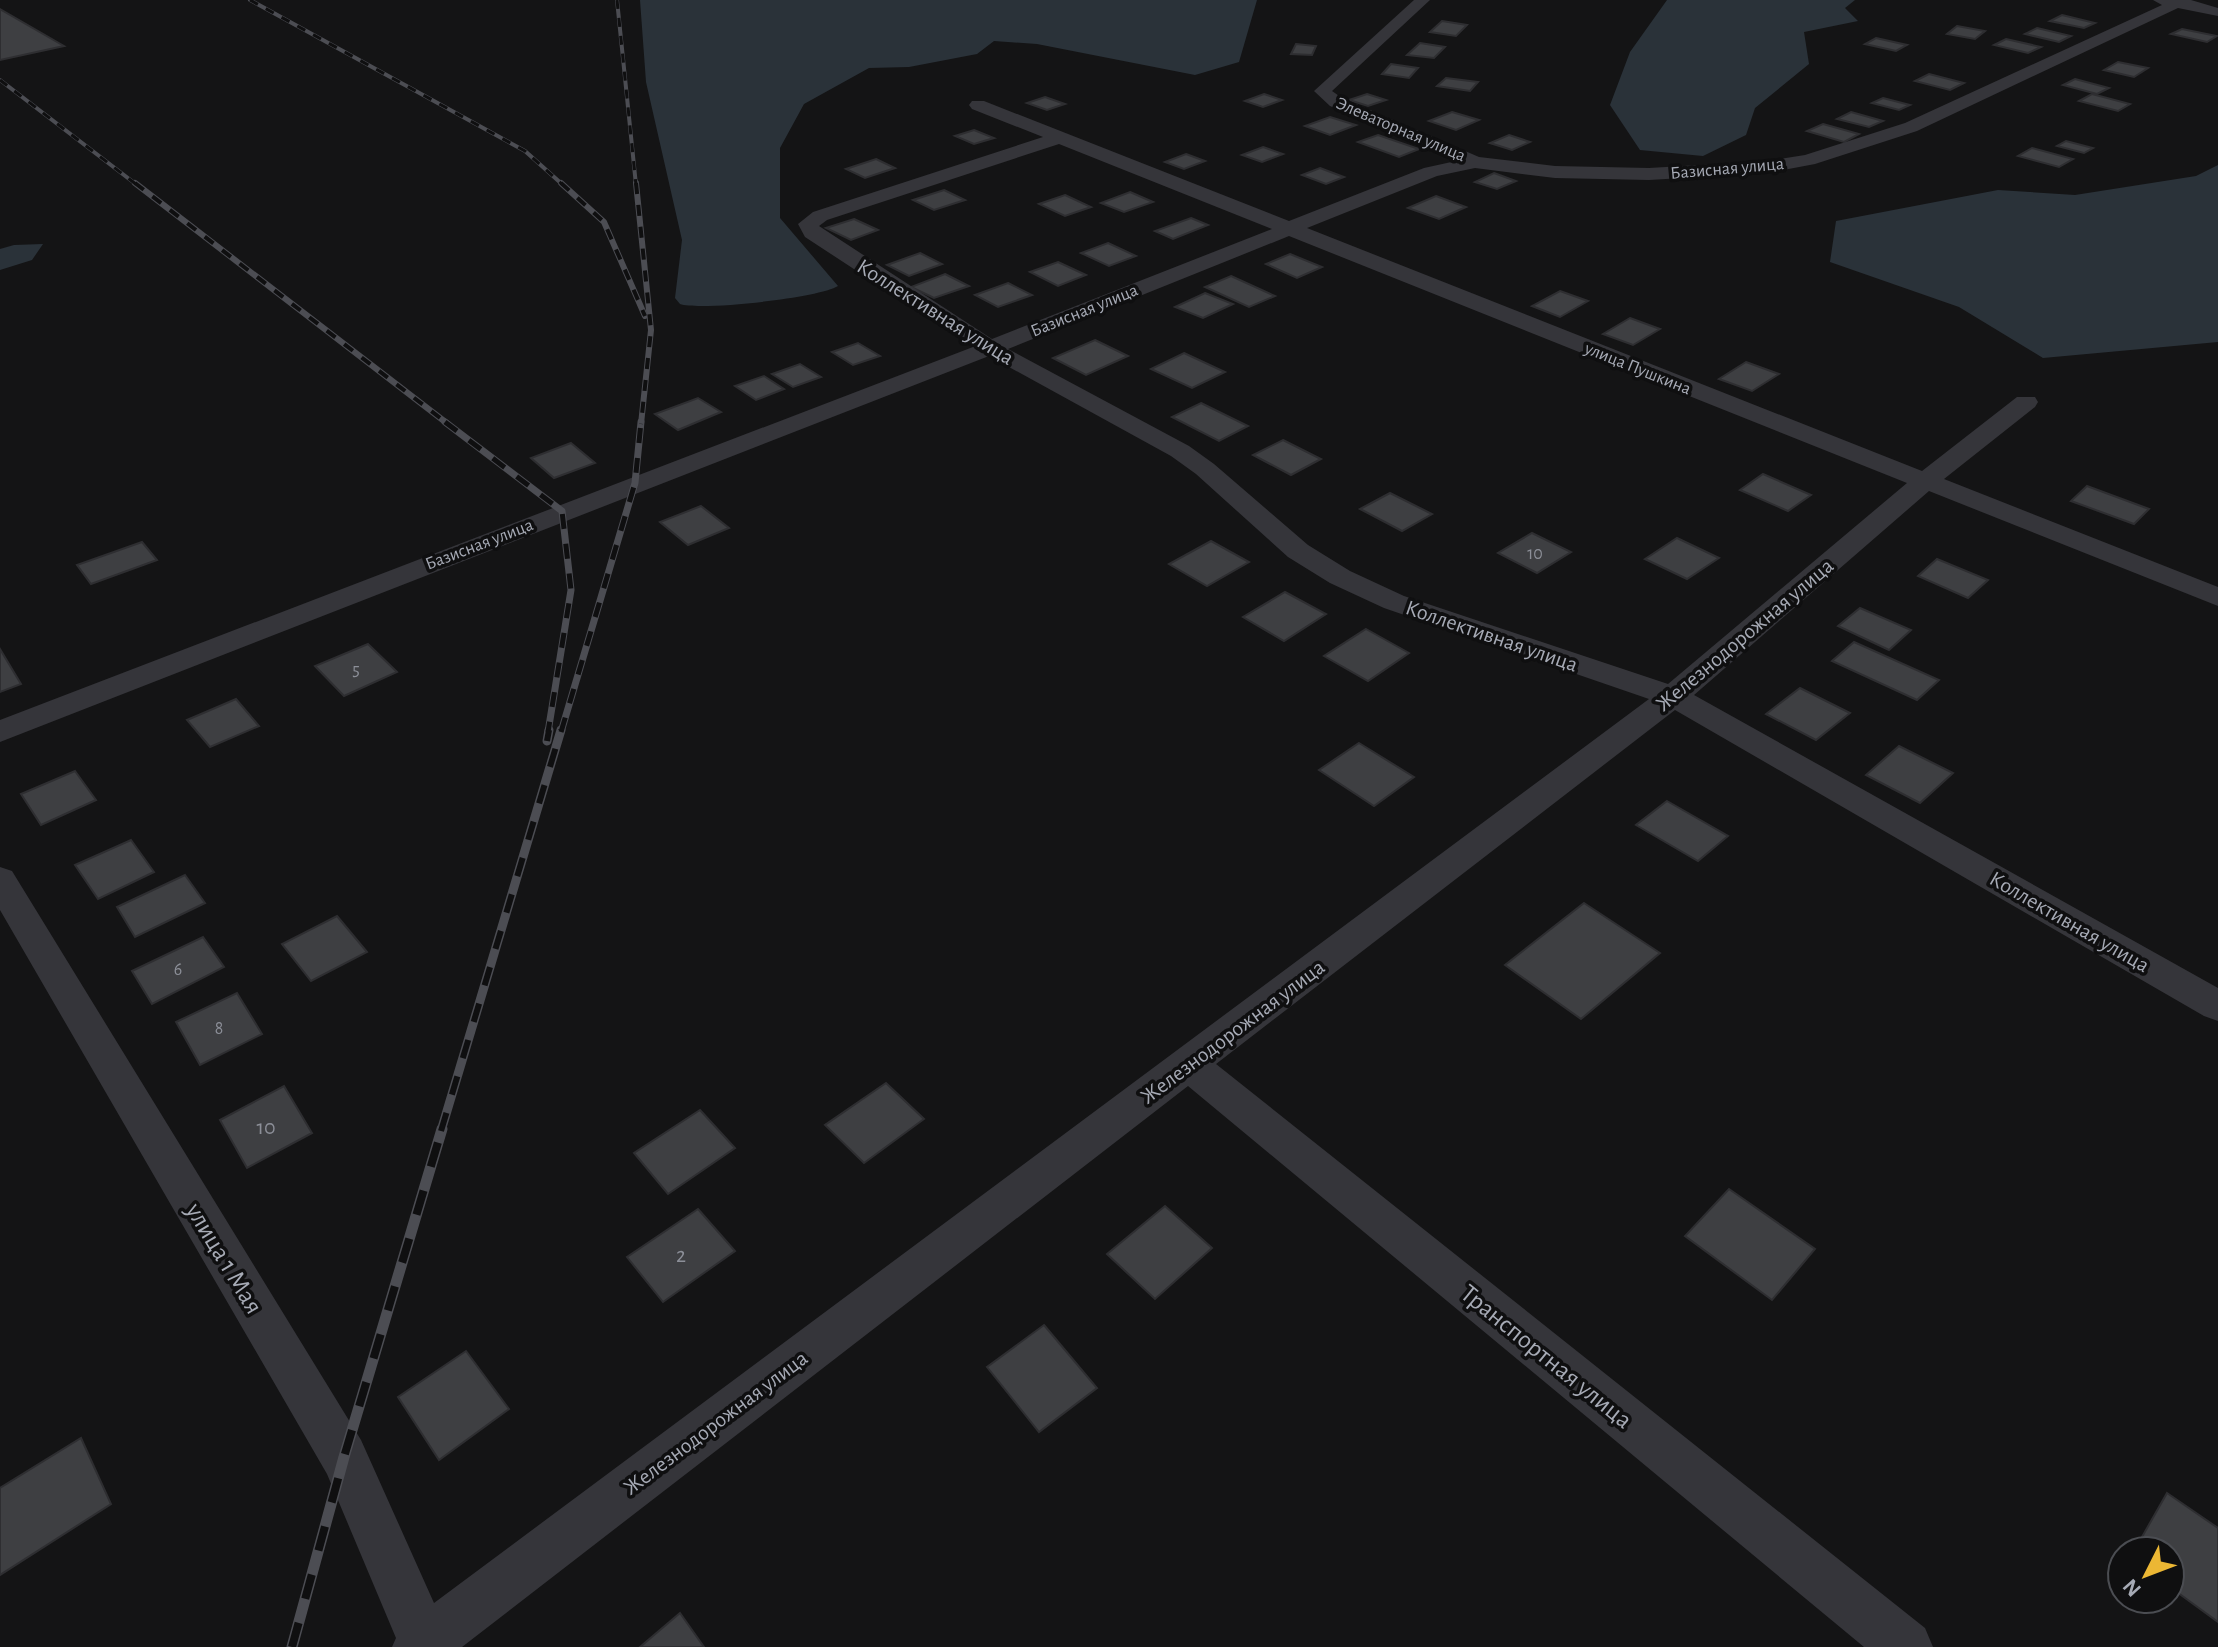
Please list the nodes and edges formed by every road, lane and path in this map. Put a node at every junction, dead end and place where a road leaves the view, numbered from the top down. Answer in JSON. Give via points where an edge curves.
{"nodes":[{"id":1,"x":1423,"y":0,"type":"edge"},
{"id":2,"x":2173,"y":1,"type":"edge"},
{"id":3,"x":2218,"y":12,"type":"edge"},
{"id":4,"x":978,"y":105,"type":"dead end"},
{"id":5,"x":1058,"y":138,"type":"junction"},
{"id":6,"x":1475,"y":162,"type":"junction"},
{"id":7,"x":1284,"y":228,"type":"junction"},
{"id":8,"x":990,"y":348,"type":"junction"},
{"id":9,"x":2026,"y":402,"type":"dead end"},
{"id":10,"x":1925,"y":481,"type":"junction"},
{"id":11,"x":2218,"y":597,"type":"edge"},
{"id":12,"x":1673,"y":696,"type":"junction"},
{"id":13,"x":0,"y":732,"type":"edge"},
{"id":14,"x":0,"y":880,"type":"edge"},
{"id":15,"x":2218,"y":1006,"type":"edge"},
{"id":16,"x":1188,"y":1064,"type":"junction"},
{"id":17,"x":424,"y":1645,"type":"edge"},
{"id":18,"x":1906,"y":1647,"type":"edge"}],
"edges":[{"from":1,"to":6,"type":"street","name":"Элеваторная улица","via":[[1322,91],[1336,102]]},
{"from":2,"to":3,"type":"street"},
{"from":2,"to":6,"type":"street","name":"Базисная улица","via":[[1911,127],[1808,160],[1649,174],[1555,172]]},
{"from":4,"to":5,"type":"street","name":"улица Пушкина"},
{"from":5,"to":7,"type":"street","name":"улица Пушкина"},
{"from":5,"to":8,"type":"street","name":"Коллективная улица","via":[[808,224],[812,233]]},
{"from":6,"to":7,"type":"street","name":"Базисная улица","via":[[1431,172]]},
{"from":7,"to":8,"type":"street","name":"Базисная улица"},
{"from":7,"to":10,"type":"street","name":"улица Пушкина"},
{"from":8,"to":12,"type":"street","name":"Коллективная улица","via":[[1180,451],[1298,551],[1340,577],[1394,602]]},
{"from":8,"to":13,"type":"street","name":"Базисная улица"},
{"from":9,"to":10,"type":"street","name":"Железнодорожная улица"},
{"from":10,"to":11,"type":"street","name":"улица Пушкина"},
{"from":10,"to":12,"type":"street","name":"Железнодорожная улица"},
{"from":12,"to":15,"type":"street","name":"Коллективная улица"},
{"from":12,"to":16,"type":"street","name":"Железнодорожная улица"},
{"from":14,"to":17,"type":"street","name":"улица 1 Мая","via":[[344,1457]]},
{"from":16,"to":17,"type":"street","name":"Железнодорожная улица"},
{"from":16,"to":18,"type":"street","name":"Транспортная улица"}]}
